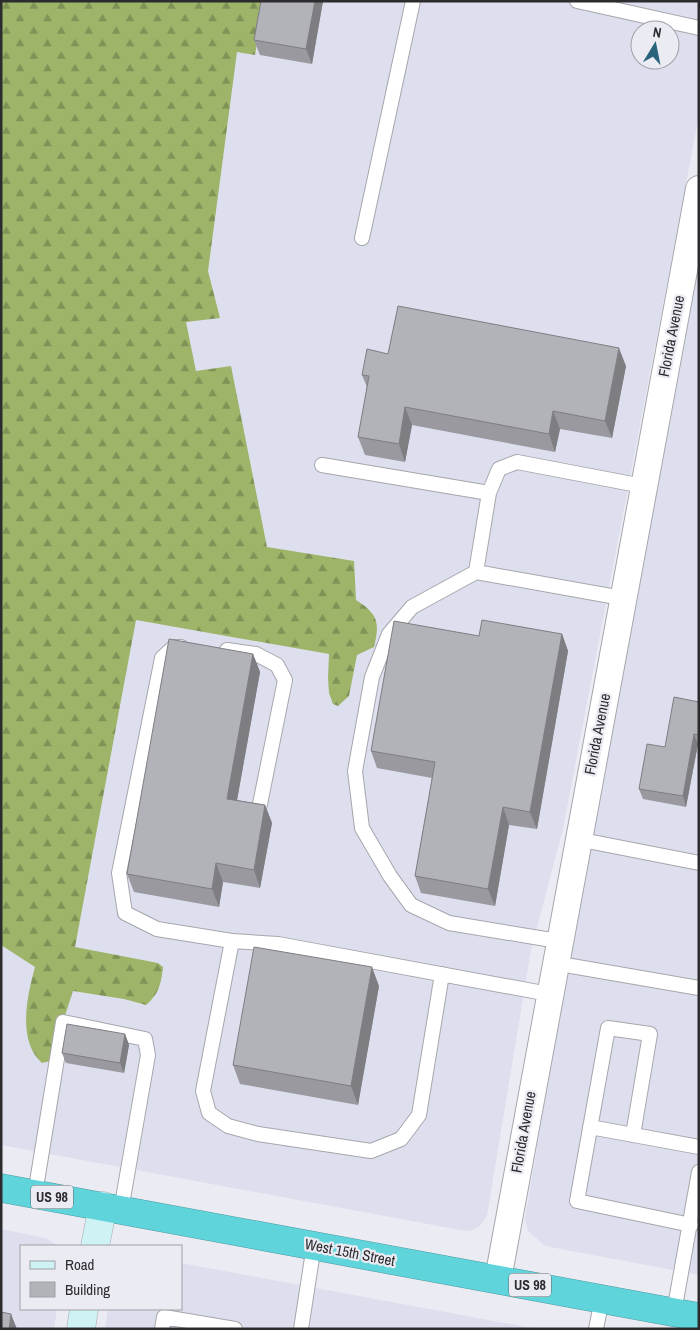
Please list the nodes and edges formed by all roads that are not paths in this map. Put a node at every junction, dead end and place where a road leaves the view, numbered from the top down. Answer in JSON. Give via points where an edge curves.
{"nodes":[{"id":1,"x":413,"y":1,"type":"edge"},
{"id":2,"x":577,"y":1,"type":"edge"},
{"id":3,"x":699,"y":28,"type":"edge"},
{"id":4,"x":699,"y":189,"type":"edge"},
{"id":5,"x":362,"y":238,"type":"dead end"},
{"id":6,"x":322,"y":465,"type":"dead end"},
{"id":7,"x":643,"y":486,"type":"junction"},
{"id":8,"x":489,"y":493,"type":"junction"},
{"id":9,"x":476,"y":572,"type":"junction"},
{"id":10,"x":622,"y":598,"type":"junction"},
{"id":11,"x":192,"y":647,"type":"edge"},
{"id":12,"x":211,"y":647,"type":"edge"},
{"id":13,"x":259,"y":809,"type":"edge"},
{"id":14,"x":578,"y":840,"type":"junction"},
{"id":15,"x":699,"y":863,"type":"edge"},
{"id":16,"x":232,"y":941,"type":"junction"},
{"id":17,"x":556,"y":952,"type":"junction"},
{"id":18,"x":442,"y":974,"type":"junction"},
{"id":19,"x":699,"y":988,"type":"edge"},
{"id":20,"x":549,"y":994,"type":"junction"},
{"id":21,"x":590,"y":1127,"type":"junction"},
{"id":22,"x":633,"y":1135,"type":"junction"},
{"id":23,"x":699,"y":1147,"type":"edge"},
{"id":24,"x":699,"y":1172,"type":"edge"},
{"id":25,"x":1,"y":1188,"type":"edge"},
{"id":26,"x":35,"y":1194,"type":"junction"},
{"id":27,"x":112,"y":1208,"type":"junction"},
{"id":28,"x":691,"y":1225,"type":"junction"},
{"id":29,"x":95,"y":1245,"type":"edge"},
{"id":30,"x":314,"y":1245,"type":"junction"},
{"id":31,"x":498,"y":1279,"type":"junction"},
{"id":32,"x":602,"y":1299,"type":"junction"},
{"id":33,"x":84,"y":1310,"type":"edge"},
{"id":34,"x":686,"y":1314,"type":"edge"},
{"id":35,"x":80,"y":1329,"type":"edge"},
{"id":36,"x":162,"y":1329,"type":"edge"},
{"id":37,"x":235,"y":1329,"type":"edge"},
{"id":38,"x":301,"y":1329,"type":"edge"},
{"id":39,"x":596,"y":1329,"type":"edge"}],
"edges":[{"from":1,"to":5,"type":"lane"},
{"from":2,"to":3,"type":"lane"},
{"from":4,"to":7,"type":"street","name":"Florida Avenue"},
{"from":6,"to":8,"type":"lane"},
{"from":7,"to":8,"type":"lane","via":[[517,462],[499,470]]},
{"from":7,"to":10,"type":"street","name":"Florida Avenue"},
{"from":8,"to":9,"type":"lane"},
{"from":9,"to":10,"type":"lane"},
{"from":9,"to":17,"type":"lane","via":[[412,606],[388,634],[372,677],[355,771],[362,828],[411,905],[450,923]]},
{"from":10,"to":14,"type":"street","name":"Florida Avenue"},
{"from":11,"to":16,"type":"lane","via":[[174,647],[162,658],[119,873],[125,913],[157,929]]},
{"from":12,"to":13,"type":"lane","via":[[256,654],[277,665],[285,680]]},
{"from":14,"to":15,"type":"lane"},
{"from":14,"to":17,"type":"street","name":"Florida Avenue"},
{"from":16,"to":18,"type":"lane","via":[[278,944]]},
{"from":16,"to":18,"type":"lane","via":[[202,1091],[210,1113],[228,1126],[258,1134],[371,1151],[401,1139],[419,1115]]},
{"from":17,"to":19,"type":"lane"},
{"from":17,"to":20,"type":"street","name":"Florida Avenue"},
{"from":18,"to":20,"type":"lane"},
{"from":20,"to":31,"type":"street","name":"Florida Avenue"},
{"from":21,"to":22,"type":"lane"},
{"from":21,"to":22,"type":"lane","via":[[608,1028],[650,1034]]},
{"from":21,"to":28,"type":"lane","via":[[577,1201]]},
{"from":22,"to":23,"type":"lane"},
{"from":24,"to":28,"type":"lane"},
{"from":25,"to":26,"type":"highway","name":"West 15th Street","number":"US 98"},
{"from":26,"to":27,"type":"highway","name":"West 15th Street","number":"US 98"},
{"from":26,"to":27,"type":"lane","via":[[63,1022],[145,1039],[148,1055]]},
{"from":27,"to":29,"type":"street"},
{"from":27,"to":30,"type":"highway","name":"West 15th Street","number":"US 98"},
{"from":28,"to":34,"type":"lane"},
{"from":30,"to":31,"type":"highway","name":"West 15th Street","number":"US 98"},
{"from":30,"to":38,"type":"lane"},
{"from":31,"to":32,"type":"highway","name":"West 15th Street","number":"US 98"},
{"from":32,"to":34,"type":"highway","name":"West 15th Street","number":"US 98"},
{"from":32,"to":39,"type":"lane"},
{"from":33,"to":35,"type":"street"},
{"from":36,"to":37,"type":"lane","via":[[164,1317]]}]}
